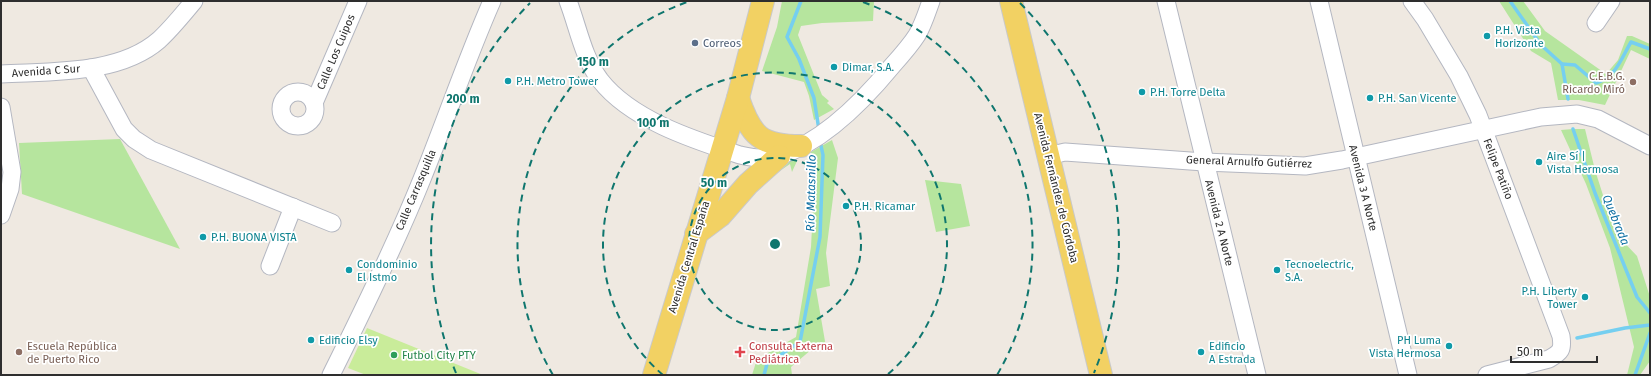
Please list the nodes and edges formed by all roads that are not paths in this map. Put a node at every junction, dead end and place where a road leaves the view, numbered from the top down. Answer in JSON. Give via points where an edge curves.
{"nodes":[{"id":1,"x":194,"y":1,"type":"edge"},
{"id":2,"x":358,"y":1,"type":"edge"},
{"id":3,"x":492,"y":1,"type":"edge"},
{"id":4,"x":568,"y":1,"type":"edge"},
{"id":5,"x":763,"y":1,"type":"edge"},
{"id":6,"x":931,"y":1,"type":"edge"},
{"id":7,"x":1011,"y":1,"type":"edge"},
{"id":8,"x":1166,"y":1,"type":"edge"},
{"id":9,"x":1319,"y":1,"type":"edge"},
{"id":10,"x":1412,"y":1,"type":"edge"},
{"id":11,"x":1611,"y":1,"type":"edge"},
{"id":12,"x":1596,"y":23,"type":"dead end"},
{"id":13,"x":91,"y":68,"type":"junction"},
{"id":14,"x":1,"y":74,"type":"edge"},
{"id":15,"x":738,"y":98,"type":"junction"},
{"id":16,"x":314,"y":103,"type":"dead end"},
{"id":17,"x":1,"y":107,"type":"edge"},
{"id":18,"x":1483,"y":129,"type":"junction"},
{"id":19,"x":809,"y":141,"type":"junction"},
{"id":20,"x":1650,"y":146,"type":"edge"},
{"id":21,"x":722,"y":149,"type":"junction"},
{"id":22,"x":779,"y":156,"type":"junction"},
{"id":23,"x":1048,"y":156,"type":"junction"},
{"id":24,"x":1355,"y":157,"type":"junction"},
{"id":25,"x":1204,"y":162,"type":"junction"},
{"id":26,"x":293,"y":207,"type":"junction"},
{"id":27,"x":1,"y":215,"type":"edge"},
{"id":28,"x":332,"y":223,"type":"dead end"},
{"id":29,"x":696,"y":234,"type":"junction"},
{"id":30,"x":270,"y":266,"type":"dead end"},
{"id":31,"x":331,"y":375,"type":"edge"},
{"id":32,"x":654,"y":375,"type":"edge"},
{"id":33,"x":1101,"y":375,"type":"edge"},
{"id":34,"x":1257,"y":375,"type":"edge"},
{"id":35,"x":1408,"y":375,"type":"edge"},
{"id":36,"x":1487,"y":375,"type":"edge"}],
"edges":[{"from":1,"to":13,"type":"street","name":"Avenida C Sur","via":[[158,40],[140,53],[110,65]]},
{"from":2,"to":16,"type":"street","name":"Calle Los Cuipos"},
{"from":3,"to":31,"type":"street","name":"Calle Carrasquilla","via":[[421,180],[363,311]]},
{"from":4,"to":21,"type":"street","via":[[583,45],[600,80],[619,99],[642,116]]},
{"from":5,"to":15,"type":"main road","name":"Avenida Central España"},
{"from":6,"to":19,"type":"street","via":[[918,34],[871,92],[847,114]]},
{"from":7,"to":23,"type":"main road","name":"Avenida Fernández de Córdoba"},
{"from":8,"to":25,"type":"street","name":"Avenida 2 A Norte"},
{"from":9,"to":24,"type":"street","name":"Avenida 3 A Norte"},
{"from":10,"to":18,"type":"street","name":"Felipe Patiño","via":[[1459,76]]},
{"from":11,"to":12,"type":"street"},
{"from":13,"to":14,"type":"street","name":"Avenida C Sur"},
{"from":13,"to":26,"type":"street","via":[[124,129],[134,139],[152,150]]},
{"from":15,"to":19,"type":"main road","via":[[748,125],[763,140],[774,144]]},
{"from":15,"to":21,"type":"main road","name":"Avenida Central España"},
{"from":17,"to":27,"type":"street","via":[[12,172],[10,189]]},
{"from":18,"to":20,"type":"street","name":"General Arnulfo Gutiérrez","via":[[1541,117],[1577,114],[1598,119]]},
{"from":18,"to":24,"type":"street","name":"General Arnulfo Gutiérrez"},
{"from":18,"to":36,"type":"street","name":"Felipe Patiño","via":[[1561,336],[1562,347],[1558,354],[1549,359]]},
{"from":19,"to":22,"type":"street"},
{"from":21,"to":22,"type":"street","via":[[751,157]]},
{"from":21,"to":29,"type":"main road","name":"Avenida Central España"},
{"from":22,"to":29,"type":"main road","via":[[748,184],[720,216]]},
{"from":23,"to":25,"type":"street","name":"General Arnulfo Gutiérrez","via":[[1065,152]]},
{"from":23,"to":33,"type":"main road","name":"Avenida Fernández de Córdoba"},
{"from":24,"to":25,"type":"street","name":"General Arnulfo Gutiérrez","via":[[1305,166]]},
{"from":24,"to":35,"type":"street","name":"Avenida 3 A Norte"},
{"from":25,"to":34,"type":"street","name":"Avenida 2 A Norte"},
{"from":26,"to":28,"type":"street"},
{"from":26,"to":30,"type":"street"},
{"from":29,"to":32,"type":"main road","name":"Avenida Central España"}]}
